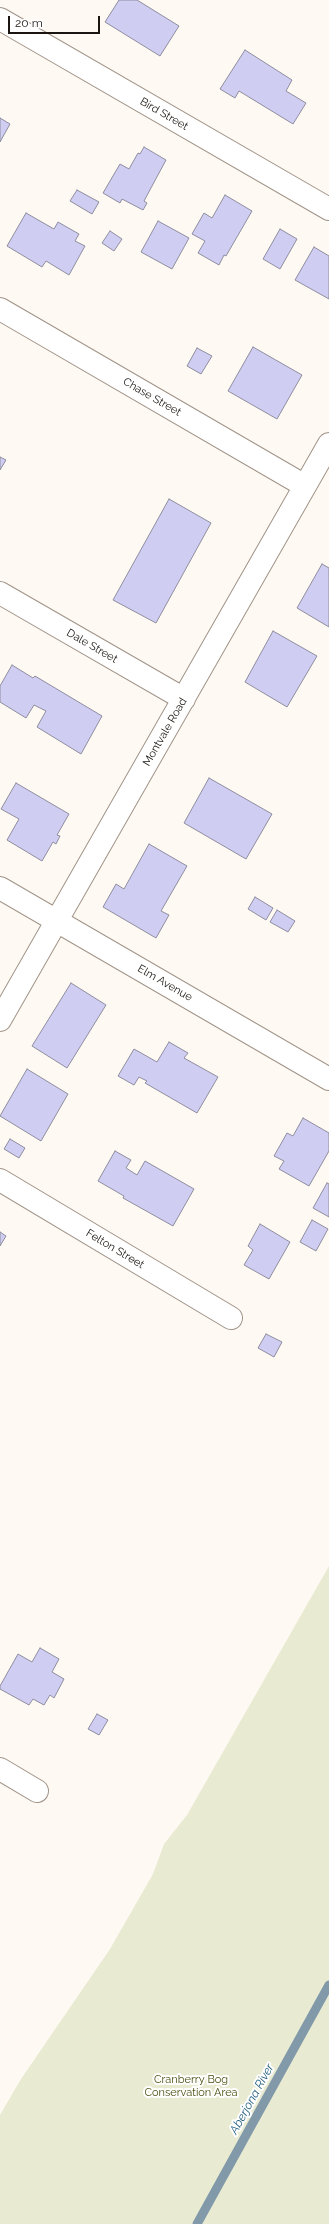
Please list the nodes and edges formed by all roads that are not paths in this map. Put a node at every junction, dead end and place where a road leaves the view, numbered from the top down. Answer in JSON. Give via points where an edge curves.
{"nodes":[{"id":1,"x":0,"y":19,"type":"edge"},
{"id":2,"x":329,"y":209,"type":"edge"},
{"id":3,"x":0,"y":309,"type":"edge"},
{"id":4,"x":329,"y":444,"type":"edge"},
{"id":5,"x":305,"y":486,"type":"junction"},
{"id":6,"x":0,"y":593,"type":"edge"},
{"id":7,"x":184,"y":699,"type":"junction"},
{"id":8,"x":0,"y":888,"type":"edge"},
{"id":9,"x":57,"y":921,"type":"junction"},
{"id":10,"x":0,"y":1020,"type":"edge"},
{"id":11,"x":329,"y":1079,"type":"edge"},
{"id":12,"x":0,"y":1180,"type":"edge"},
{"id":13,"x":231,"y":1318,"type":"dead end"},
{"id":14,"x":0,"y":1769,"type":"edge"},
{"id":15,"x":37,"y":1791,"type":"dead end"}],
"edges":[{"from":1,"to":2,"type":"street","name":"Bird Street"},
{"from":3,"to":5,"type":"street","name":"Chase Street"},
{"from":4,"to":5,"type":"street","name":"Montvale Road"},
{"from":5,"to":7,"type":"street","name":"Montvale Road"},
{"from":6,"to":7,"type":"street","name":"Dale Street"},
{"from":7,"to":9,"type":"street","name":"Montvale Road"},
{"from":8,"to":9,"type":"street","name":"Elm Avenue"},
{"from":9,"to":10,"type":"street","name":"Montvale Road"},
{"from":9,"to":11,"type":"street","name":"Elm Avenue"},
{"from":12,"to":13,"type":"street","name":"Felton Street"},
{"from":14,"to":15,"type":"street"}]}
